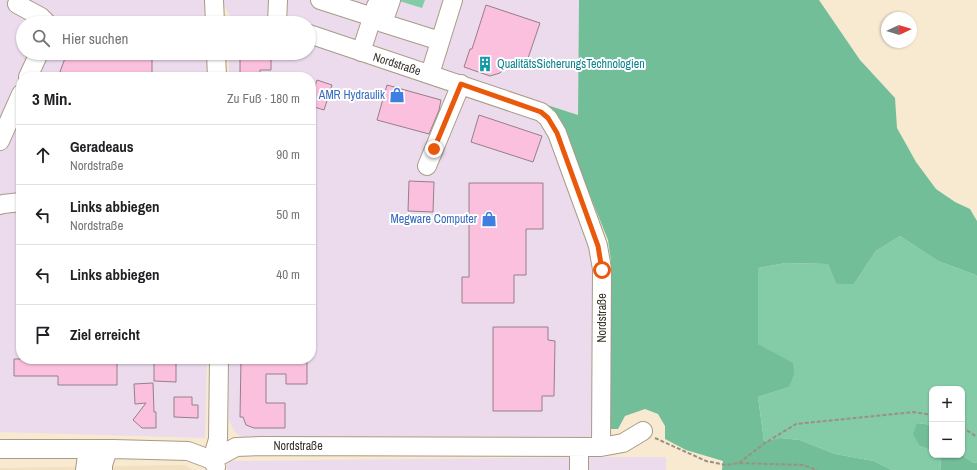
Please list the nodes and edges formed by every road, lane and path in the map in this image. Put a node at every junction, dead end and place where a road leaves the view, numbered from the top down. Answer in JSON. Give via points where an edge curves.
{"nodes":[{"id":1,"x":214,"y":0,"type":"edge"},
{"id":2,"x":278,"y":0,"type":"edge"},
{"id":3,"x":320,"y":0,"type":"edge"},
{"id":4,"x":379,"y":0,"type":"edge"},
{"id":5,"x":391,"y":0,"type":"edge"},
{"id":6,"x":453,"y":0,"type":"edge"},
{"id":7,"x":17,"y":4,"type":"dead end"},
{"id":8,"x":41,"y":16,"type":"edge"},
{"id":9,"x":214,"y":16,"type":"edge"},
{"id":10,"x":277,"y":16,"type":"edge"},
{"id":11,"x":373,"y":17,"type":"junction"},
{"id":12,"x":316,"y":36,"type":"edge"},
{"id":13,"x":440,"y":41,"type":"junction"},
{"id":14,"x":361,"y":52,"type":"junction"},
{"id":15,"x":36,"y":60,"type":"edge"},
{"id":16,"x":216,"y":60,"type":"edge"},
{"id":17,"x":30,"y":72,"type":"edge"},
{"id":18,"x":217,"y":72,"type":"edge"},
{"id":19,"x":430,"y":74,"type":"junction"},
{"id":20,"x":461,"y":84,"type":"junction"},
{"id":21,"x":16,"y":105,"type":"edge"},
{"id":22,"x":0,"y":141,"type":"edge"},
{"id":23,"x":427,"y":166,"type":"dead end"},
{"id":24,"x":16,"y":203,"type":"edge"},
{"id":25,"x":0,"y":205,"type":"edge"},
{"id":26,"x":219,"y":364,"type":"edge"},
{"id":27,"x":929,"y":414,"type":"edge"},
{"id":28,"x":965,"y":429,"type":"edge"},
{"id":29,"x":643,"y":431,"type":"joint"},
{"id":30,"x":977,"y":437,"type":"edge"},
{"id":31,"x":579,"y":447,"type":"junction"},
{"id":32,"x":601,"y":447,"type":"junction"},
{"id":33,"x":0,"y":449,"type":"edge"},
{"id":34,"x":88,"y":449,"type":"junction"},
{"id":35,"x":108,"y":449,"type":"junction"},
{"id":36,"x":739,"y":463,"type":"junction"},
{"id":37,"x":215,"y":465,"type":"edge"},
{"id":38,"x":85,"y":470,"type":"edge"},
{"id":39,"x":103,"y":470,"type":"edge"},
{"id":40,"x":579,"y":470,"type":"edge"},
{"id":41,"x":817,"y":470,"type":"edge"}],
"edges":[{"from":1,"to":9,"type":"street"},
{"from":2,"to":10,"type":"street"},
{"from":3,"to":11,"type":"street"},
{"from":4,"to":11,"type":"street"},
{"from":5,"to":13,"type":"street","via":[[383,23]]},
{"from":6,"to":13,"type":"street"},
{"from":7,"to":8,"type":"street"},
{"from":11,"to":14,"type":"street"},
{"from":12,"to":14,"type":"street","name":"Nordstraße"},
{"from":13,"to":19,"type":"street"},
{"from":14,"to":19,"type":"street","name":"Nordstraße"},
{"from":15,"to":17,"type":"street"},
{"from":16,"to":18,"type":"street"},
{"from":19,"to":20,"type":"street","name":"Nordstraße"},
{"from":20,"to":23,"type":"street"},
{"from":20,"to":32,"type":"street","name":"Nordstraße","via":[[541,112],[557,133],[598,246],[602,270]]},
{"from":21,"to":22,"type":"street"},
{"from":24,"to":25,"type":"street"},
{"from":26,"to":37,"type":"street"},
{"from":27,"to":36,"type":"path","via":[[914,412],[796,424]]},
{"from":28,"to":30,"type":"path"},
{"from":29,"to":32,"type":"street","name":"Nordstraße","via":[[623,443]]},
{"from":29,"to":36,"type":"path","via":[[706,461],[726,465]]},
{"from":31,"to":32,"type":"street","name":"Nordstraße"},
{"from":31,"to":37,"type":"street","name":"Nordstraße","via":[[236,447]]},
{"from":31,"to":40,"type":"street"},
{"from":33,"to":34,"type":"street"},
{"from":34,"to":35,"type":"street"},
{"from":34,"to":38,"type":"street"},
{"from":35,"to":37,"type":"street","via":[[188,451]]},
{"from":35,"to":39,"type":"street"},
{"from":36,"to":41,"type":"path","via":[[803,465]]}]}
